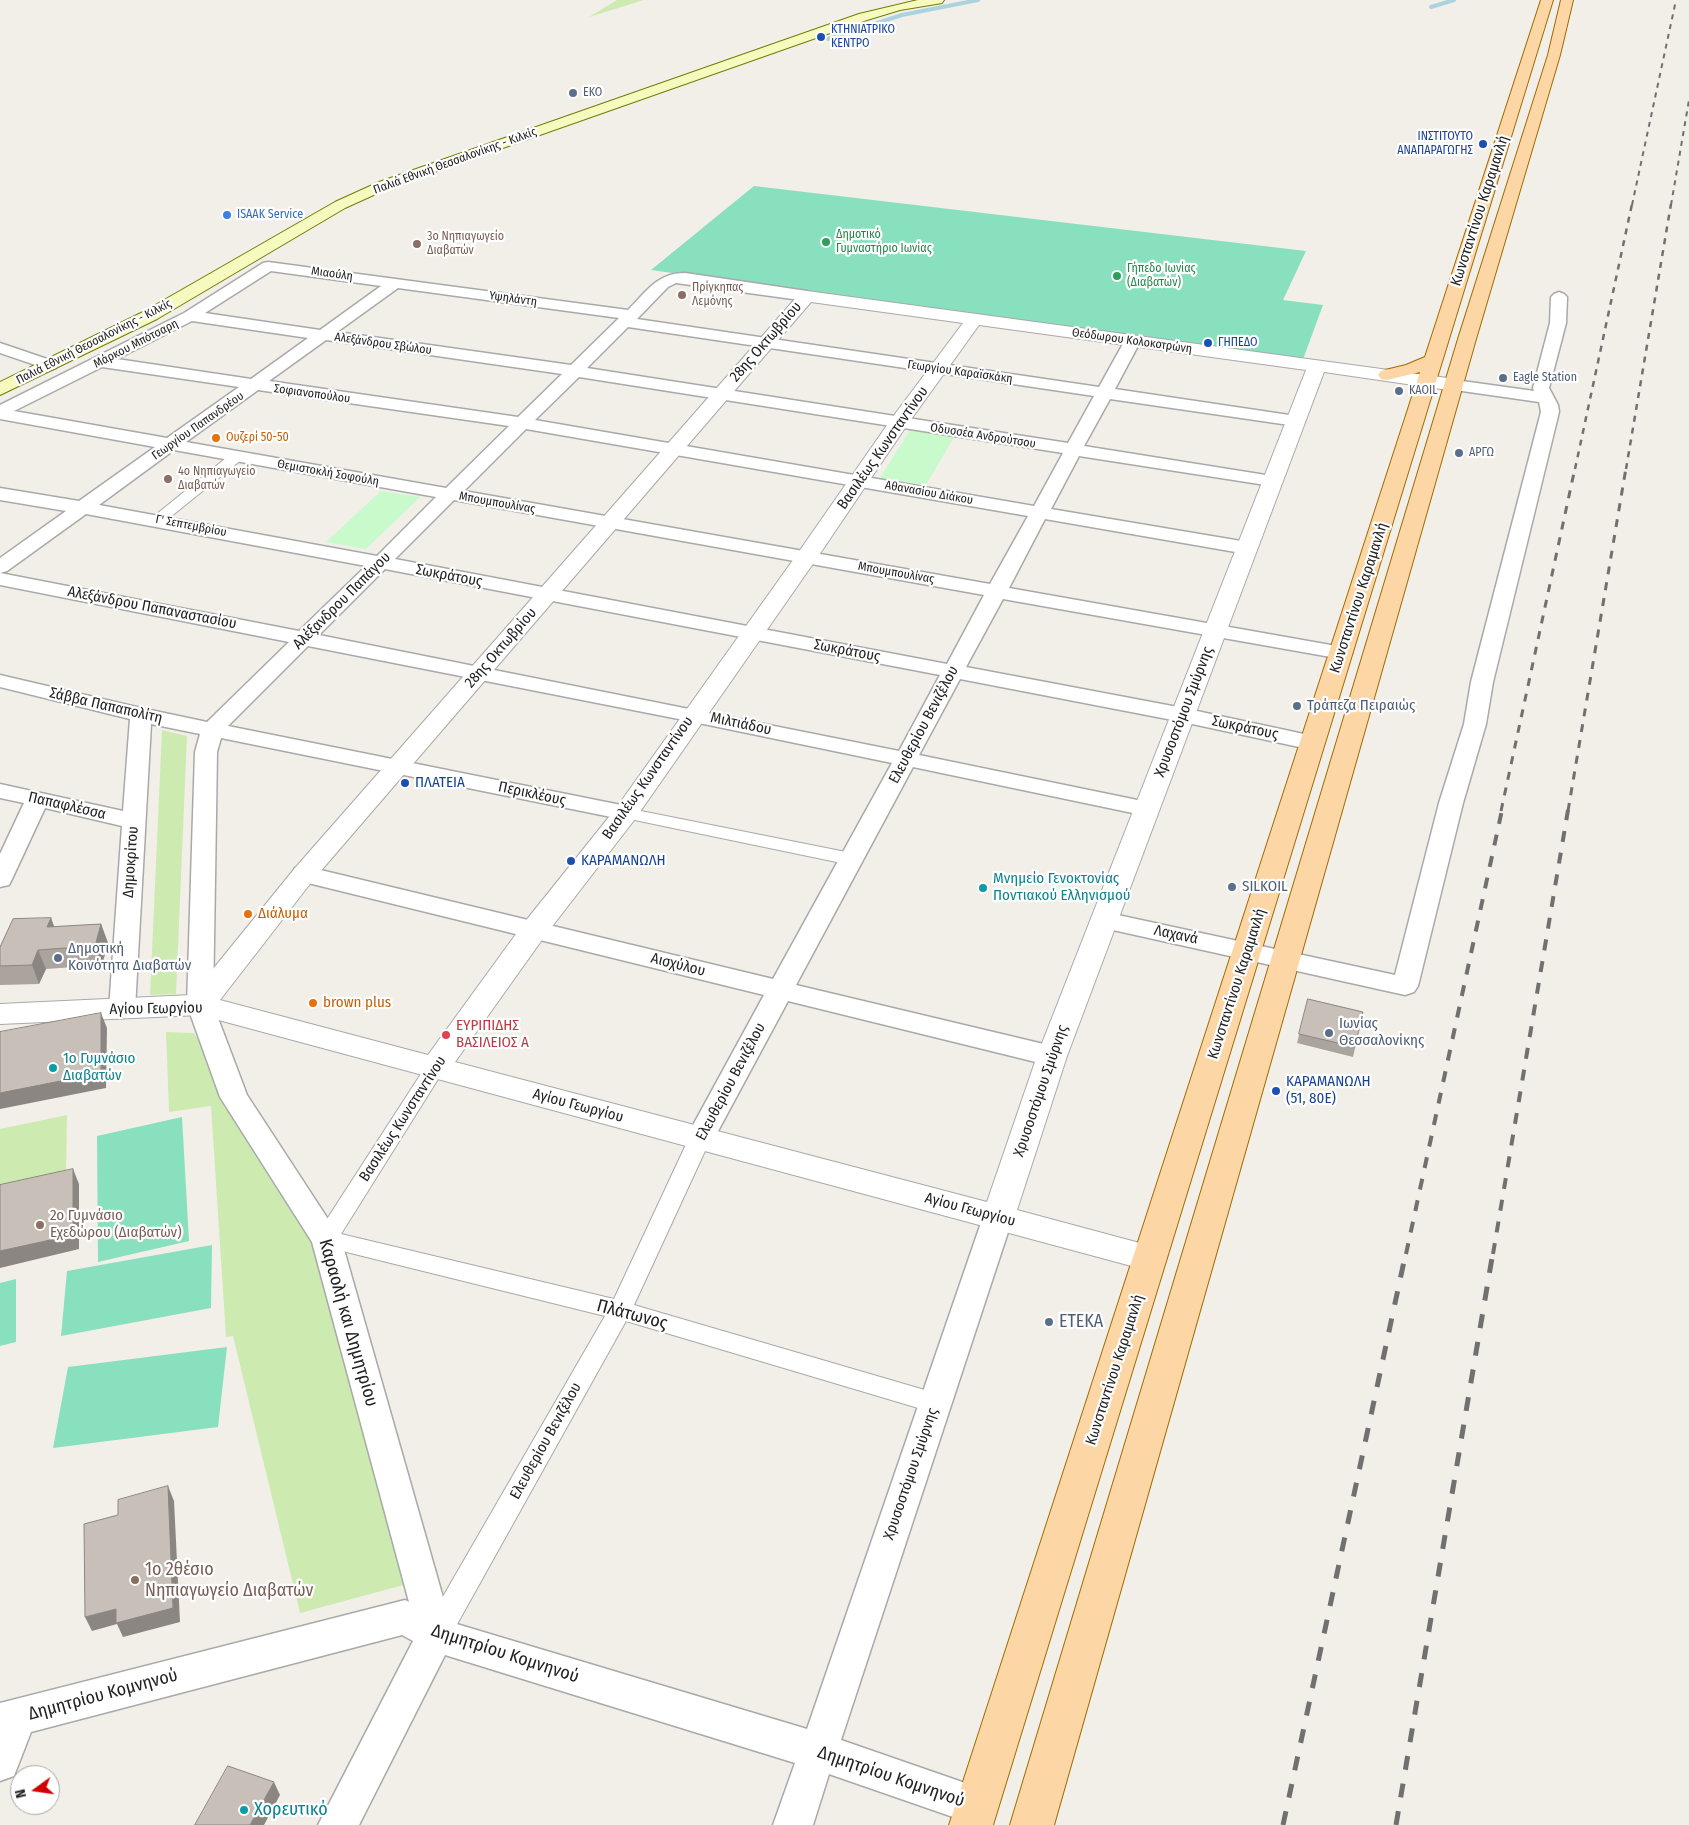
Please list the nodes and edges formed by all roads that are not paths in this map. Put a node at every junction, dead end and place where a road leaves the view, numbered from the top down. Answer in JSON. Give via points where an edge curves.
{"nodes":[{"id":1,"x":938,"y":0,"type":"edge"},
{"id":2,"x":1547,"y":0,"type":"edge"},
{"id":3,"x":1570,"y":4,"type":"edge"},
{"id":4,"x":268,"y":266,"type":"joint"},
{"id":5,"x":396,"y":283,"type":"junction"},
{"id":6,"x":807,"y":296,"type":"junction"},
{"id":7,"x":1560,"y":297,"type":"dead end"},
{"id":8,"x":190,"y":316,"type":"junction"},
{"id":9,"x":628,"y":318,"type":"junction"},
{"id":10,"x":974,"y":320,"type":"junction"},
{"id":11,"x":324,"y":336,"type":"junction"},
{"id":12,"x":1132,"y":342,"type":"junction"},
{"id":13,"x":765,"y":344,"type":"junction"},
{"id":14,"x":0,"y":348,"type":"edge"},
{"id":15,"x":102,"y":362,"type":"junction"},
{"id":16,"x":50,"y":365,"type":"junction"},
{"id":17,"x":1316,"y":366,"type":"junction"},
{"id":18,"x":939,"y":369,"type":"junction"},
{"id":19,"x":576,"y":371,"type":"junction"},
{"id":20,"x":1429,"y":371,"type":"junction"},
{"id":21,"x":1455,"y":385,"type":"junction"},
{"id":22,"x":255,"y":386,"type":"junction"},
{"id":23,"x":0,"y":389,"type":"edge"},
{"id":24,"x":722,"y":393,"type":"junction"},
{"id":25,"x":1104,"y":394,"type":"junction"},
{"id":26,"x":1546,"y":398,"type":"junction"},
{"id":27,"x":0,"y":413,"type":"edge"},
{"id":28,"x":1296,"y":420,"type":"junction"},
{"id":29,"x":899,"y":422,"type":"junction"},
{"id":30,"x":522,"y":423,"type":"junction"},
{"id":31,"x":170,"y":445,"type":"junction"},
{"id":32,"x":674,"y":448,"type":"junction"},
{"id":33,"x":1073,"y":450,"type":"junction"},
{"id":34,"x":236,"y":456,"type":"junction"},
{"id":35,"x":1272,"y":481,"type":"junction"},
{"id":36,"x":859,"y":482,"type":"junction"},
{"id":37,"x":0,"y":494,"type":"edge"},
{"id":38,"x":449,"y":495,"type":"junction"},
{"id":39,"x":84,"y":508,"type":"junction"},
{"id":40,"x":1040,"y":512,"type":"junction"},
{"id":41,"x":158,"y":520,"type":"junction"},
{"id":42,"x":609,"y":523,"type":"junction"},
{"id":43,"x":1247,"y":548,"type":"junction"},
{"id":44,"x":806,"y":558,"type":"junction"},
{"id":45,"x":380,"y":563,"type":"junction"},
{"id":46,"x":0,"y":567,"type":"edge"},
{"id":47,"x":0,"y":579,"type":"edge"},
{"id":48,"x":997,"y":590,"type":"junction"},
{"id":49,"x":547,"y":594,"type":"junction"},
{"id":50,"x":1215,"y":630,"type":"junction"},
{"id":51,"x":751,"y":633,"type":"junction"},
{"id":52,"x":305,"y":638,"type":"junction"},
{"id":53,"x":1342,"y":653,"type":"junction"},
{"id":54,"x":953,"y":671,"type":"junction"},
{"id":55,"x":479,"y":673,"type":"junction"},
{"id":56,"x":0,"y":682,"type":"edge"},
{"id":57,"x":694,"y":714,"type":"junction"},
{"id":58,"x":141,"y":715,"type":"junction"},
{"id":59,"x":1183,"y":715,"type":"junction"},
{"id":60,"x":212,"y":729,"type":"junction"},
{"id":61,"x":1313,"y":743,"type":"junction"},
{"id":62,"x":906,"y":758,"type":"junction"},
{"id":63,"x":398,"y":766,"type":"junction"},
{"id":64,"x":0,"y":791,"type":"edge"},
{"id":65,"x":38,"y":799,"type":"junction"},
{"id":66,"x":1146,"y":810,"type":"junction"},
{"id":67,"x":626,"y":813,"type":"junction"},
{"id":68,"x":134,"y":821,"type":"junction"},
{"id":69,"x":851,"y":859,"type":"junction"},
{"id":70,"x":304,"y":874,"type":"junction"},
{"id":71,"x":0,"y":879,"type":"edge"},
{"id":72,"x":1104,"y":920,"type":"junction"},
{"id":73,"x":534,"y":930,"type":"junction"},
{"id":74,"x":1247,"y":951,"type":"junction"},
{"id":75,"x":1286,"y":960,"type":"junction"},
{"id":76,"x":780,"y":990,"type":"junction"},
{"id":77,"x":200,"y":1005,"type":"junction"},
{"id":78,"x":122,"y":1009,"type":"junction"},
{"id":79,"x":0,"y":1014,"type":"edge"},
{"id":80,"x":1052,"y":1056,"type":"junction"},
{"id":81,"x":435,"y":1068,"type":"junction"},
{"id":82,"x":700,"y":1138,"type":"junction"},
{"id":83,"x":998,"y":1218,"type":"junction"},
{"id":84,"x":326,"y":1239,"type":"junction"},
{"id":85,"x":1150,"y":1258,"type":"junction"},
{"id":86,"x":620,"y":1310,"type":"junction"},
{"id":87,"x":935,"y":1403,"type":"junction"},
{"id":88,"x":436,"y":1635,"type":"junction"},
{"id":89,"x":9,"y":1719,"type":"edge"},
{"id":90,"x":817,"y":1751,"type":"junction"},
{"id":91,"x":0,"y":1762,"type":"edge"},
{"id":92,"x":974,"y":1816,"type":"edge"},
{"id":93,"x":338,"y":1825,"type":"edge"},
{"id":94,"x":793,"y":1825,"type":"edge"},
{"id":95,"x":1032,"y":1825,"type":"edge"}],
"edges":[{"from":1,"to":16,"type":"main road","name":"Παλιά Εθνική Θεσσαλονίκης - Κιλκίς","via":[[863,17],[384,185],[335,209],[151,315]]},
{"from":2,"to":20,"type":"main road","name":"Κωνσταντίνου Καραμανλή"},
{"from":3,"to":21,"type":"main road","name":"Κωνσταντίνου Καραμανλή"},
{"from":4,"to":5,"type":"street","name":"Μιαούλη"},
{"from":4,"to":8,"type":"street","name":"Μάρκου Μπότσαρη"},
{"from":5,"to":9,"type":"street","name":"Υψηλάντη"},
{"from":5,"to":11,"type":"street","name":"Γεωργίου Παπανδρέου"},
{"from":6,"to":9,"type":"street","name":"Αλέξανδρου Παπάγου","via":[[681,278],[669,280]]},
{"from":6,"to":10,"type":"street","name":"Θεόδωρου Κολοκοτρώνη"},
{"from":6,"to":13,"type":"street","name":"28ης Οκτωβρίου"},
{"from":7,"to":26,"type":"street","via":[[1555,338],[1541,388]]},
{"from":8,"to":11,"type":"street","name":"Αλεξάνδρου Σβώλου"},
{"from":8,"to":15,"type":"street","name":"Μάρκου Μπότσαρη"},
{"from":9,"to":13,"type":"street","name":"Γεωργίου Καραϊσκάκη"},
{"from":9,"to":19,"type":"street","name":"Αλέξανδρου Παπάγου"},
{"from":10,"to":12,"type":"street","name":"Θεόδωρου Κολοκοτρώνη"},
{"from":10,"to":18,"type":"street","name":"Βασιλέως Κωνσταντίνου"},
{"from":11,"to":19,"type":"street","name":"Αλεξάνδρου Σβώλου"},
{"from":11,"to":22,"type":"street","name":"Γεωργίου Παπανδρέου"},
{"from":12,"to":17,"type":"street","name":"Θεόδωρου Κολοκοτρώνη"},
{"from":12,"to":25,"type":"street","name":"Ελευθερίου Βενιζέλου"},
{"from":13,"to":18,"type":"street","name":"Γεωργίου Καραϊσκάκη"},
{"from":13,"to":24,"type":"street","name":"28ης Οκτωβρίου"},
{"from":14,"to":16,"type":"street"},
{"from":15,"to":22,"type":"street","name":"Σοφιανοπούλου"},
{"from":15,"to":27,"type":"street","name":"Μάρκου Μπότσαρη"},
{"from":16,"to":23,"type":"main road","name":"Παλιά Εθνική Θεσσαλονίκης - Κιλκίς"},
{"from":17,"to":20,"type":"street","name":"Θεόδωρου Κολοκοτρώνη","via":[[1387,376]]},
{"from":17,"to":28,"type":"street","name":"Χρυσοστόμου Σμύρνης"},
{"from":18,"to":25,"type":"street","name":"Γεωργίου Καραϊσκάκη"},
{"from":18,"to":29,"type":"street","name":"Βασιλέως Κωνσταντίνου"},
{"from":19,"to":24,"type":"street","name":"Οδυσσέα Ανδρούτσου"},
{"from":19,"to":30,"type":"street","name":"Αλέξανδρου Παπάγου"},
{"from":20,"to":21,"type":"street","name":"Θεόδωρου Κολοκοτρώνη"},
{"from":20,"to":53,"type":"main road","name":"Κωνσταντίνου Καραμανλή"},
{"from":21,"to":26,"type":"street","name":"Θεόδωρου Κολοκοτρώνη"},
{"from":21,"to":75,"type":"main road","name":"Κωνσταντίνου Καραμανλή"},
{"from":22,"to":30,"type":"street","name":"Σοφιανοπούλου"},
{"from":22,"to":31,"type":"street","name":"Γεωργίου Παπανδρέου"},
{"from":24,"to":29,"type":"street","name":"Οδυσσέα Ανδρούτσου"},
{"from":24,"to":32,"type":"street","name":"28ης Οκτωβρίου"},
{"from":25,"to":28,"type":"street","name":"Γεωργίου Καραϊσκάκη"},
{"from":25,"to":33,"type":"street","name":"Ελευθερίου Βενιζέλου"},
{"from":26,"to":75,"type":"street","name":"Λαχανά","via":[[1550,412],[1482,682],[1475,724],[1451,803],[1405,986]]},
{"from":27,"to":31,"type":"street","name":"Θεμιστοκλή Σοφούλη"},
{"from":28,"to":35,"type":"street","name":"Χρυσοστόμου Σμύρνης"},
{"from":29,"to":33,"type":"street","name":"Οδυσσέα Ανδρούτσου"},
{"from":29,"to":36,"type":"street","name":"Βασιλέως Κωνσταντίνου"},
{"from":30,"to":32,"type":"street","name":"Αθανασίου Διάκου"},
{"from":30,"to":38,"type":"street","name":"Αλέξανδρου Παπάγου"},
{"from":31,"to":34,"type":"street","name":"Θεμιστοκλή Σοφούλη"},
{"from":31,"to":39,"type":"street","name":"Γεωργίου Παπανδρέου"},
{"from":32,"to":36,"type":"street","name":"Αθανασίου Διάκου"},
{"from":32,"to":42,"type":"street","name":"28ης Οκτωβρίου"},
{"from":33,"to":35,"type":"street","name":"Οδυσσέα Ανδρούτσου"},
{"from":33,"to":40,"type":"street","name":"Ελευθερίου Βενιζέλου"},
{"from":34,"to":38,"type":"street","name":"Θεμιστοκλή Σοφούλη"},
{"from":34,"to":41,"type":"street"},
{"from":35,"to":43,"type":"street","name":"Χρυσοστόμου Σμύρνης"},
{"from":36,"to":40,"type":"street","name":"Αθανασίου Διάκου"},
{"from":36,"to":44,"type":"street","name":"Βασιλέως Κωνσταντίνου"},
{"from":37,"to":39,"type":"street","name":"Γ' Σεπτεμβρίου"},
{"from":38,"to":42,"type":"street","name":"Μπουμπουλίνας"},
{"from":38,"to":45,"type":"street","name":"Αλέξανδρου Παπάγου"},
{"from":39,"to":41,"type":"street","name":"Γ' Σεπτεμβρίου"},
{"from":39,"to":46,"type":"street","name":"Γεωργίου Παπανδρέου"},
{"from":40,"to":43,"type":"street","name":"Αθανασίου Διάκου"},
{"from":40,"to":48,"type":"street","name":"Ελευθερίου Βενιζέλου"},
{"from":41,"to":45,"type":"street","name":"Γ' Σεπτεμβρίου"},
{"from":42,"to":44,"type":"street","name":"Μπουμπουλίνας"},
{"from":42,"to":49,"type":"street","name":"28ης Οκτωβρίου"},
{"from":43,"to":50,"type":"street","name":"Χρυσοστόμου Σμύρνης"},
{"from":44,"to":48,"type":"street","name":"Μπουμπουλίνας"},
{"from":44,"to":51,"type":"street","name":"Βασιλέως Κωνσταντίνου"},
{"from":45,"to":49,"type":"street","name":"Σωκράτους"},
{"from":45,"to":52,"type":"street","name":"Αλέξανδρου Παπάγου"},
{"from":47,"to":52,"type":"street","name":"Αλεξάνδρου Παπαναστασίου"},
{"from":48,"to":50,"type":"street","name":"Μπουμπουλίνας"},
{"from":48,"to":54,"type":"street","name":"Ελευθερίου Βενιζέλου"},
{"from":49,"to":51,"type":"street","name":"Σωκράτους"},
{"from":49,"to":55,"type":"street","name":"28ης Οκτωβρίου"},
{"from":50,"to":53,"type":"street","name":"Μπουμπουλίνας"},
{"from":50,"to":59,"type":"street","name":"Χρυσοστόμου Σμύρνης"},
{"from":51,"to":54,"type":"street","name":"Σωκράτους"},
{"from":51,"to":57,"type":"street","name":"Βασιλέως Κωνσταντίνου"},
{"from":52,"to":55,"type":"street","name":"Μιλτιάδου"},
{"from":52,"to":60,"type":"street","name":"Αλέξανδρου Παπάγου"},
{"from":53,"to":61,"type":"main road","name":"Κωνσταντίνου Καραμανλή"},
{"from":54,"to":59,"type":"street","name":"Σωκράτους"},
{"from":54,"to":62,"type":"street","name":"Ελευθερίου Βενιζέλου"},
{"from":55,"to":57,"type":"street","name":"Μιλτιάδου"},
{"from":55,"to":63,"type":"street","name":"28ης Οκτωβρίου"},
{"from":56,"to":58,"type":"street","name":"Σάββα Παπαπολίτη"},
{"from":57,"to":62,"type":"street","name":"Μιλτιάδου"},
{"from":57,"to":67,"type":"street","name":"Βασιλέως Κωνσταντίνου"},
{"from":58,"to":60,"type":"street","name":"Σάββα Παπαπολίτη"},
{"from":58,"to":68,"type":"street","name":"Δημοκρίτου"},
{"from":59,"to":61,"type":"street","name":"Σωκράτους"},
{"from":59,"to":66,"type":"street","name":"Χρυσοστόμου Σμύρνης"},
{"from":60,"to":63,"type":"street","name":"Περικλέους"},
{"from":60,"to":77,"type":"street","via":[[206,752]]},
{"from":61,"to":74,"type":"main road","name":"Κωνσταντίνου Καραμανλή"},
{"from":62,"to":66,"type":"street","name":"Μιλτιάδου"},
{"from":62,"to":69,"type":"street","name":"Ελευθερίου Βενιζέλου"},
{"from":63,"to":67,"type":"street","name":"Περικλέους"},
{"from":63,"to":70,"type":"street","name":"28ης Οκτωβρίου"},
{"from":64,"to":65,"type":"street","name":"Παπαφλέσσα"},
{"from":65,"to":68,"type":"street","name":"Παπαφλέσσα"},
{"from":65,"to":71,"type":"street"},
{"from":66,"to":72,"type":"street","name":"Χρυσοστόμου Σμύρνης"},
{"from":67,"to":69,"type":"street","name":"Περικλέους"},
{"from":67,"to":73,"type":"street","name":"Βασιλέως Κωνσταντίνου"},
{"from":68,"to":78,"type":"street","name":"Δημοκρίτου"},
{"from":69,"to":76,"type":"street","name":"Ελευθερίου Βενιζέλου"},
{"from":70,"to":73,"type":"street","name":"Αισχύλου"},
{"from":70,"to":77,"type":"street","name":"28ης Οκτωβρίου"},
{"from":72,"to":74,"type":"street","name":"Λαχανά"},
{"from":72,"to":80,"type":"street","name":"Χρυσοστόμου Σμύρνης"},
{"from":73,"to":76,"type":"street","name":"Αισχύλου"},
{"from":73,"to":81,"type":"street","name":"Βασιλέως Κωνσταντίνου"},
{"from":74,"to":75,"type":"street","name":"Λαχανά"},
{"from":74,"to":85,"type":"main road","name":"Κωνσταντίνου Καραμανλή"},
{"from":75,"to":95,"type":"main road","name":"Κωνσταντίνου Καραμανλή"},
{"from":76,"to":80,"type":"street","name":"Αισχύλου"},
{"from":76,"to":82,"type":"street","name":"Ελευθερίου Βενιζέλου"},
{"from":77,"to":78,"type":"street","name":"Αγίου Γεωργίου"},
{"from":77,"to":81,"type":"street","name":"Αγίου Γεωργίου"},
{"from":77,"to":84,"type":"street","name":"Καραολή και Δημητρίου","via":[[234,1097]]},
{"from":78,"to":79,"type":"street","name":"Αγίου Γεωργίου"},
{"from":80,"to":83,"type":"street","name":"Χρυσοστόμου Σμύρνης"},
{"from":81,"to":82,"type":"street","name":"Αγίου Γεωργίου"},
{"from":81,"to":84,"type":"street","name":"Βασιλέως Κωνσταντίνου"},
{"from":82,"to":83,"type":"street","name":"Αγίου Γεωργίου"},
{"from":82,"to":86,"type":"street","name":"Ελευθερίου Βενιζέλου"},
{"from":83,"to":85,"type":"street","name":"Αγίου Γεωργίου"},
{"from":83,"to":87,"type":"street","name":"Χρυσοστόμου Σμύρνης"},
{"from":84,"to":86,"type":"street","name":"Πλάτωνος"},
{"from":84,"to":88,"type":"street","name":"Καραολή και Δημητρίου"},
{"from":85,"to":92,"type":"main road","name":"Κωνσταντίνου Καραμανλή"},
{"from":86,"to":87,"type":"street","name":"Πλάτωνος"},
{"from":86,"to":88,"type":"street","name":"Ελευθερίου Βενιζέλου"},
{"from":87,"to":90,"type":"street","name":"Χρυσοστόμου Σμύρνης"},
{"from":88,"to":89,"type":"street","name":"Δημητρίου Κομνηνού","via":[[405,1617]]},
{"from":88,"to":90,"type":"street","name":"Δημητρίου Κομνηνού"},
{"from":88,"to":93,"type":"street","name":"Ελευθερίου Βενιζέλου"},
{"from":89,"to":91,"type":"street"},
{"from":90,"to":92,"type":"street","name":"Δημητρίου Κομνηνού"},
{"from":90,"to":94,"type":"street","name":"Χρυσοστόμου Σμύρνης"}]}
